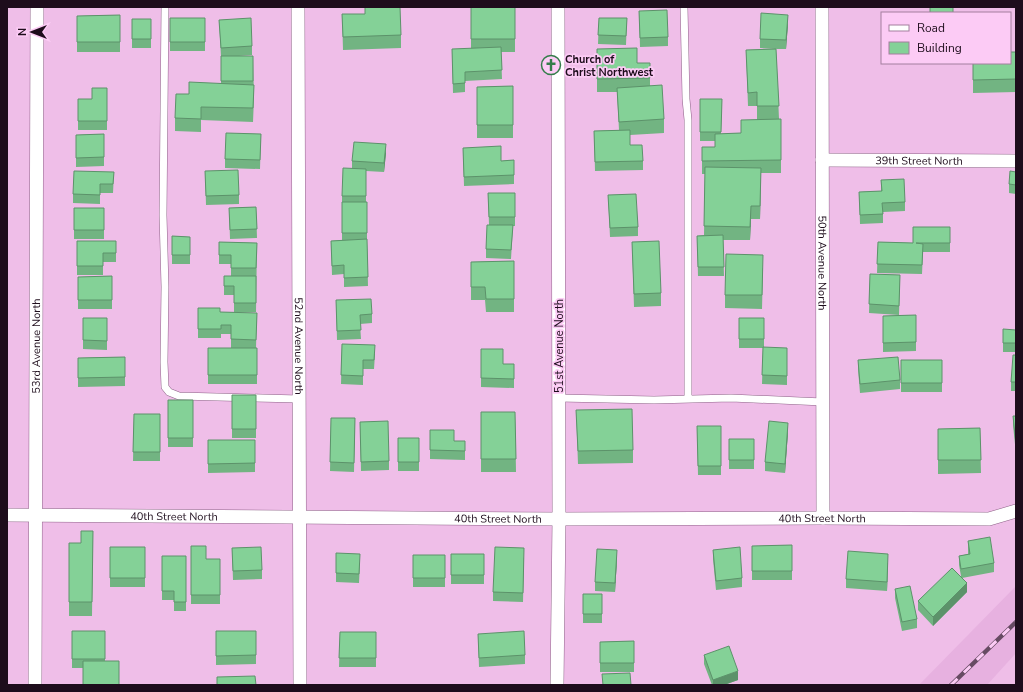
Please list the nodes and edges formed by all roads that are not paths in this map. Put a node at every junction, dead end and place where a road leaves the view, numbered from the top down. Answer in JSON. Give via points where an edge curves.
{"nodes":[{"id":1,"x":37,"y":7,"type":"edge"},
{"id":2,"x":165,"y":7,"type":"edge"},
{"id":3,"x":298,"y":7,"type":"edge"},
{"id":4,"x":558,"y":7,"type":"edge"},
{"id":5,"x":684,"y":7,"type":"edge"},
{"id":6,"x":822,"y":7,"type":"edge"},
{"id":7,"x":822,"y":160,"type":"junction"},
{"id":8,"x":1016,"y":161,"type":"edge"},
{"id":9,"x":559,"y":398,"type":"junction"},
{"id":10,"x":299,"y":399,"type":"junction"},
{"id":11,"x":688,"y":399,"type":"junction"},
{"id":12,"x":823,"y":402,"type":"junction"},
{"id":13,"x":1016,"y":511,"type":"edge"},
{"id":14,"x":7,"y":515,"type":"edge"},
{"id":15,"x":35,"y":516,"type":"junction"},
{"id":16,"x":299,"y":517,"type":"junction"},
{"id":17,"x":823,"y":518,"type":"junction"},
{"id":18,"x":559,"y":519,"type":"junction"},
{"id":19,"x":35,"y":685,"type":"edge"},
{"id":20,"x":300,"y":685,"type":"edge"},
{"id":21,"x":557,"y":685,"type":"edge"}],
"edges":[{"from":1,"to":15,"type":"street","name":"53rd Avenue North"},
{"from":2,"to":10,"type":"lane","via":[[165,387],[169,392],[179,396]]},
{"from":3,"to":10,"type":"street","name":"52nd Avenue North"},
{"from":4,"to":9,"type":"street","name":"51st Avenue North"},
{"from":5,"to":11,"type":"lane","via":[[688,120]]},
{"from":6,"to":7,"type":"street","name":"50th Avenue North"},
{"from":7,"to":8,"type":"street","name":"39th Street North"},
{"from":7,"to":12,"type":"street","name":"50th Avenue North"},
{"from":9,"to":11,"type":"lane"},
{"from":9,"to":18,"type":"street","name":"51st Avenue North"},
{"from":10,"to":16,"type":"street","name":"52nd Avenue North"},
{"from":11,"to":12,"type":"lane"},
{"from":12,"to":17,"type":"street","name":"50th Avenue North"},
{"from":13,"to":17,"type":"street","name":"40th Street North","via":[[989,519]]},
{"from":14,"to":15,"type":"street","name":"40th Street North"},
{"from":15,"to":16,"type":"street","name":"40th Street North"},
{"from":15,"to":19,"type":"street","name":"53rd Avenue North"},
{"from":16,"to":18,"type":"street","name":"40th Street North"},
{"from":16,"to":20,"type":"street","name":"52nd Avenue North"},
{"from":17,"to":18,"type":"street","name":"40th Street North"},
{"from":18,"to":21,"type":"street","name":"51st Avenue North"}]}
